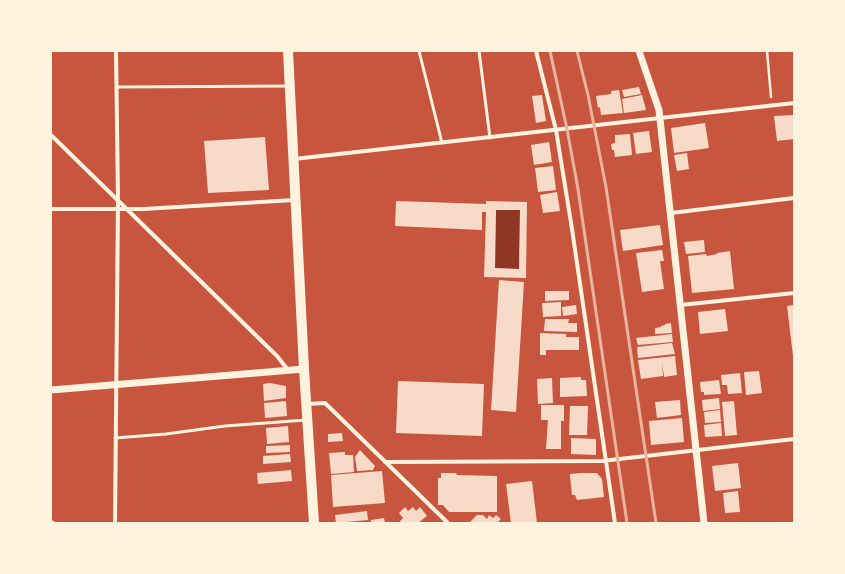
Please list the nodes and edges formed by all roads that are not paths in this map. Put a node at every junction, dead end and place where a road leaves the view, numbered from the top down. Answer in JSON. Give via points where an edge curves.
{"nodes":[{"id":1,"x":116,"y":51,"type":"edge"},
{"id":2,"x":288,"y":51,"type":"edge"},
{"id":3,"x":419,"y":51,"type":"edge"},
{"id":4,"x":479,"y":51,"type":"edge"},
{"id":5,"x":536,"y":51,"type":"edge"},
{"id":6,"x":639,"y":51,"type":"edge"},
{"id":7,"x":290,"y":86,"type":"junction"},
{"id":8,"x":117,"y":87,"type":"junction"},
{"id":9,"x":794,"y":104,"type":"edge"},
{"id":10,"x":660,"y":118,"type":"junction"},
{"id":11,"x":556,"y":130,"type":"junction"},
{"id":12,"x":51,"y":135,"type":"edge"},
{"id":13,"x":490,"y":138,"type":"junction"},
{"id":14,"x":442,"y":143,"type":"junction"},
{"id":15,"x":294,"y":159,"type":"junction"},
{"id":16,"x":794,"y":198,"type":"edge"},
{"id":17,"x":118,"y":200,"type":"junction"},
{"id":18,"x":296,"y":200,"type":"junction"},
{"id":19,"x":51,"y":209,"type":"edge"},
{"id":20,"x":128,"y":209,"type":"junction"},
{"id":21,"x":117,"y":210,"type":"junction"},
{"id":22,"x":671,"y":213,"type":"junction"},
{"id":23,"x":794,"y":293,"type":"edge"},
{"id":24,"x":680,"y":305,"type":"junction"},
{"id":25,"x":304,"y":369,"type":"junction"},
{"id":26,"x":288,"y":370,"type":"junction"},
{"id":27,"x":115,"y":384,"type":"junction"},
{"id":28,"x":51,"y":390,"type":"edge"},
{"id":29,"x":307,"y":404,"type":"junction"},
{"id":30,"x":308,"y":420,"type":"junction"},
{"id":31,"x":115,"y":438,"type":"junction"},
{"id":32,"x":794,"y":438,"type":"edge"},
{"id":33,"x":696,"y":450,"type":"junction"},
{"id":34,"x":605,"y":460,"type":"junction"},
{"id":35,"x":385,"y":462,"type":"junction"},
{"id":36,"x":115,"y":523,"type":"edge"},
{"id":37,"x":314,"y":523,"type":"edge"},
{"id":38,"x":448,"y":523,"type":"edge"},
{"id":39,"x":615,"y":523,"type":"edge"},
{"id":40,"x":704,"y":523,"type":"edge"}],
"edges":[{"from":1,"to":8,"type":"street"},
{"from":2,"to":7,"type":"main road"},
{"from":3,"to":14,"type":"lane"},
{"from":4,"to":13,"type":"lane"},
{"from":5,"to":11,"type":"street"},
{"from":6,"to":10,"type":"street"},
{"from":7,"to":8,"type":"lane"},
{"from":7,"to":15,"type":"main road"},
{"from":8,"to":17,"type":"street"},
{"from":9,"to":10,"type":"street"},
{"from":10,"to":11,"type":"street"},
{"from":10,"to":22,"type":"street"},
{"from":11,"to":13,"type":"street"},
{"from":11,"to":34,"type":"street"},
{"from":12,"to":17,"type":"street"},
{"from":13,"to":14,"type":"street"},
{"from":14,"to":15,"type":"street"},
{"from":15,"to":18,"type":"main road"},
{"from":16,"to":22,"type":"street"},
{"from":17,"to":20,"type":"street"},
{"from":17,"to":21,"type":"street"},
{"from":18,"to":20,"type":"street"},
{"from":18,"to":25,"type":"main road"},
{"from":19,"to":21,"type":"street"},
{"from":20,"to":21,"type":"street"},
{"from":20,"to":26,"type":"street","via":[[277,356]]},
{"from":21,"to":27,"type":"street"},
{"from":22,"to":24,"type":"street"},
{"from":23,"to":24,"type":"street"},
{"from":24,"to":33,"type":"street"},
{"from":25,"to":26,"type":"street"},
{"from":25,"to":29,"type":"main road"},
{"from":26,"to":27,"type":"street"},
{"from":27,"to":28,"type":"street"},
{"from":27,"to":31,"type":"street"},
{"from":29,"to":30,"type":"main road"},
{"from":29,"to":35,"type":"street","via":[[325,403]]},
{"from":30,"to":31,"type":"lane"},
{"from":30,"to":37,"type":"main road"},
{"from":31,"to":36,"type":"street"},
{"from":32,"to":33,"type":"street"},
{"from":33,"to":34,"type":"street"},
{"from":33,"to":40,"type":"street"},
{"from":34,"to":35,"type":"street"},
{"from":34,"to":39,"type":"street"},
{"from":35,"to":38,"type":"street"}]}
